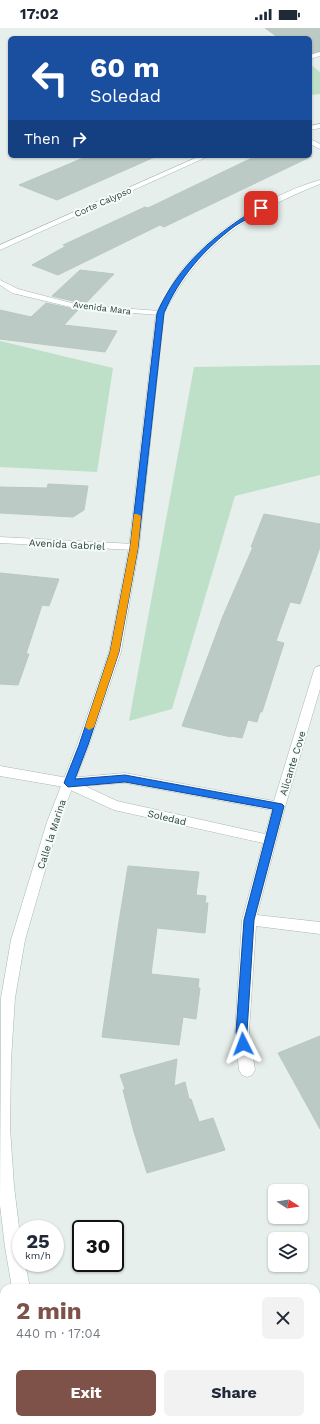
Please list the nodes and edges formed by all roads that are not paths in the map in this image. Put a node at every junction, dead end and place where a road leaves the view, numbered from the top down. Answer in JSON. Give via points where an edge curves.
{"nodes":[{"id":1,"x":202,"y":158,"type":"edge"},
{"id":2,"x":320,"y":182,"type":"edge"},
{"id":3,"x":0,"y":248,"type":"edge"},
{"id":4,"x":0,"y":282,"type":"edge"},
{"id":5,"x":160,"y":313,"type":"junction"},
{"id":6,"x":0,"y":540,"type":"edge"},
{"id":7,"x":134,"y":548,"type":"junction"},
{"id":8,"x":320,"y":670,"type":"edge"},
{"id":9,"x":0,"y":771,"type":"edge"},
{"id":10,"x":68,"y":783,"type":"junction"},
{"id":11,"x":279,"y":806,"type":"junction"},
{"id":12,"x":270,"y":840,"type":"junction"},
{"id":13,"x":249,"y":920,"type":"junction"},
{"id":14,"x":320,"y":928,"type":"edge"},
{"id":15,"x":247,"y":1070,"type":"dead end"},
{"id":16,"x":19,"y":1284,"type":"edge"}],
"edges":[{"from":1,"to":3,"type":"street","name":"Corte Calypso"},
{"from":2,"to":5,"type":"street","name":"Calle la Marina","via":[[270,203],[217,238],[181,275]]},
{"from":4,"to":5,"type":"street","name":"Avenida Mara","via":[[15,291],[79,307]]},
{"from":5,"to":7,"type":"street","name":"Calle la Marina"},
{"from":6,"to":7,"type":"street","name":"Avenida Gabriel"},
{"from":7,"to":10,"type":"street","name":"Calle la Marina","via":[[115,652]]},
{"from":8,"to":11,"type":"street","name":"Alicante Cove"},
{"from":9,"to":10,"type":"street","name":"Soledad"},
{"from":10,"to":11,"type":"street","name":"Soledad","via":[[125,778]]},
{"from":10,"to":12,"type":"street","name":"Soledad","via":[[114,805]]},
{"from":10,"to":16,"type":"street","name":"Calle la Marina","via":[[53,822],[18,940],[8,998],[3,1060],[2,1128],[6,1186]]},
{"from":11,"to":12,"type":"street","name":"Alicante Cove"},
{"from":12,"to":13,"type":"street","name":"Alicante Cove"},
{"from":13,"to":14,"type":"street"},
{"from":13,"to":15,"type":"street","name":"Alicante Cove","via":[[242,1032]]}]}
